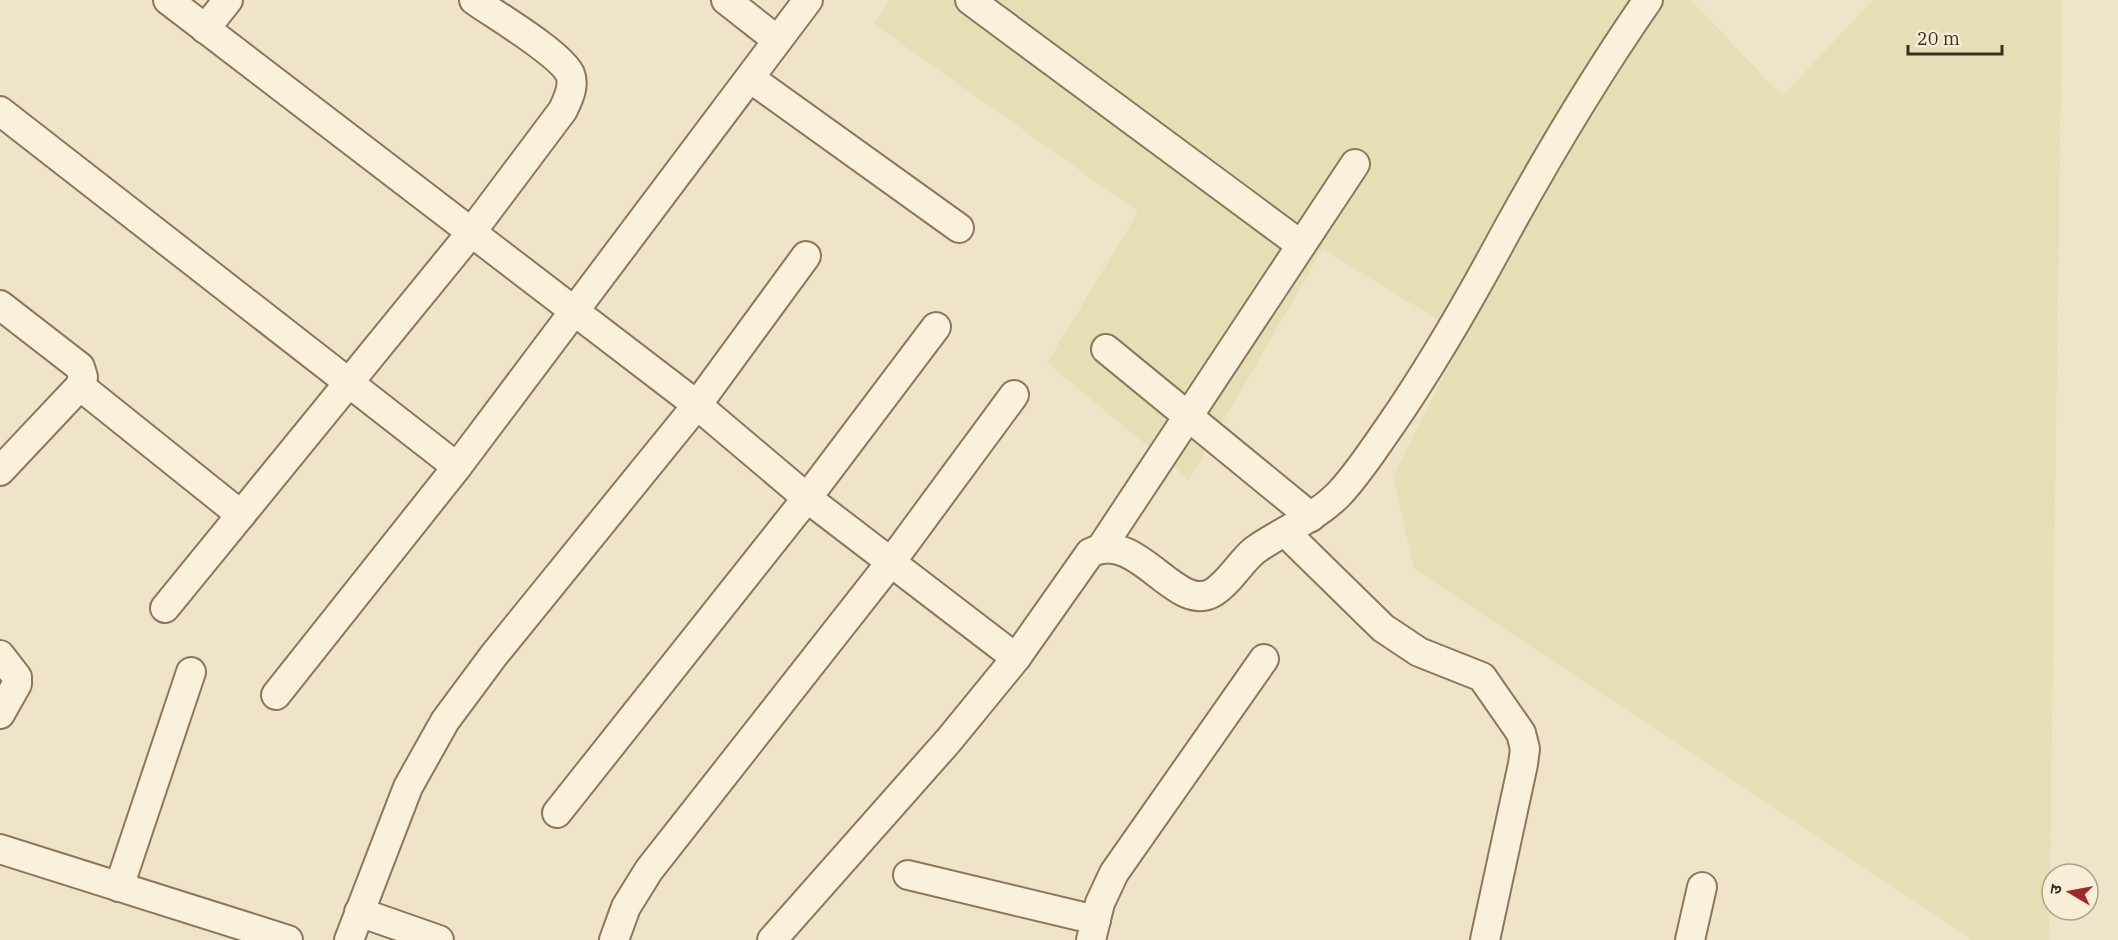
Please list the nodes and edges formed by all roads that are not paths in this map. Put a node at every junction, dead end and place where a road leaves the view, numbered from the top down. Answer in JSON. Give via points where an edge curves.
{"nodes":[{"id":1,"x":168,"y":0,"type":"edge"},
{"id":2,"x":228,"y":0,"type":"edge"},
{"id":3,"x":474,"y":0,"type":"edge"},
{"id":4,"x":726,"y":0,"type":"edge"},
{"id":5,"x":808,"y":0,"type":"edge"},
{"id":6,"x":970,"y":0,"type":"edge"},
{"id":7,"x":1648,"y":0,"type":"edge"},
{"id":8,"x":205,"y":29,"type":"junction"},
{"id":9,"x":777,"y":40,"type":"junction"},
{"id":10,"x":750,"y":78,"type":"junction"},
{"id":11,"x":0,"y":111,"type":"edge"},
{"id":12,"x":1355,"y":164,"type":"dead end"},
{"id":13,"x":959,"y":228,"type":"dead end"},
{"id":14,"x":470,"y":234,"type":"junction"},
{"id":15,"x":1301,"y":245,"type":"junction"},
{"id":16,"x":806,"y":256,"type":"dead end"},
{"id":17,"x":0,"y":305,"type":"edge"},
{"id":18,"x":574,"y":310,"type":"junction"},
{"id":19,"x":936,"y":327,"type":"dead end"},
{"id":20,"x":1106,"y":349,"type":"dead end"},
{"id":21,"x":350,"y":383,"type":"junction"},
{"id":22,"x":80,"y":386,"type":"junction"},
{"id":23,"x":1014,"y":395,"type":"dead end"},
{"id":24,"x":697,"y":405,"type":"junction"},
{"id":25,"x":1189,"y":415,"type":"junction"},
{"id":26,"x":458,"y":467,"type":"junction"},
{"id":27,"x":0,"y":471,"type":"edge"},
{"id":28,"x":807,"y":498,"type":"junction"},
{"id":29,"x":241,"y":515,"type":"junction"},
{"id":30,"x":1311,"y":517,"type":"junction"},
{"id":31,"x":1286,"y":532,"type":"junction"},
{"id":32,"x":1101,"y":548,"type":"junction"},
{"id":33,"x":891,"y":562,"type":"junction"},
{"id":34,"x":165,"y":608,"type":"dead end"},
{"id":35,"x":0,"y":655,"type":"edge"},
{"id":36,"x":1016,"y":658,"type":"junction"},
{"id":37,"x":1264,"y":658,"type":"dead end"},
{"id":38,"x":191,"y":672,"type":"dead end"},
{"id":39,"x":276,"y":695,"type":"dead end"},
{"id":40,"x":0,"y":714,"type":"edge"},
{"id":41,"x":557,"y":813,"type":"dead end"},
{"id":42,"x":0,"y":849,"type":"edge"},
{"id":43,"x":908,"y":875,"type":"dead end"},
{"id":44,"x":119,"y":887,"type":"junction"},
{"id":45,"x":1702,"y":887,"type":"dead end"},
{"id":46,"x":359,"y":912,"type":"junction"},
{"id":47,"x":1094,"y":930,"type":"edge"},
{"id":48,"x":288,"y":940,"type":"edge"},
{"id":49,"x":349,"y":940,"type":"edge"},
{"id":50,"x":439,"y":940,"type":"edge"},
{"id":51,"x":614,"y":940,"type":"edge"},
{"id":52,"x":772,"y":940,"type":"edge"},
{"id":53,"x":1485,"y":940,"type":"edge"},
{"id":54,"x":1690,"y":940,"type":"edge"}],
"edges":[{"from":1,"to":8,"type":"street"},
{"from":2,"to":8,"type":"street"},
{"from":3,"to":14,"type":"street","via":[[560,61],[571,75],[572,86],[563,110]]},
{"from":4,"to":9,"type":"street"},
{"from":5,"to":9,"type":"street"},
{"from":6,"to":15,"type":"street"},
{"from":7,"to":30,"type":"street","via":[[1545,162],[1425,375],[1361,468],[1337,496]]},
{"from":8,"to":14,"type":"street"},
{"from":9,"to":10,"type":"street"},
{"from":10,"to":13,"type":"street"},
{"from":10,"to":18,"type":"street"},
{"from":11,"to":21,"type":"street"},
{"from":12,"to":15,"type":"street"},
{"from":14,"to":18,"type":"street"},
{"from":14,"to":21,"type":"street"},
{"from":15,"to":25,"type":"street"},
{"from":16,"to":24,"type":"street"},
{"from":17,"to":22,"type":"street","via":[[80,367]]},
{"from":18,"to":24,"type":"street"},
{"from":18,"to":26,"type":"street"},
{"from":19,"to":28,"type":"street"},
{"from":20,"to":25,"type":"street"},
{"from":21,"to":26,"type":"street"},
{"from":21,"to":29,"type":"street"},
{"from":22,"to":27,"type":"street"},
{"from":22,"to":29,"type":"street"},
{"from":23,"to":33,"type":"street"},
{"from":24,"to":28,"type":"street"},
{"from":24,"to":46,"type":"street","via":[[444,721],[408,787]]},
{"from":25,"to":30,"type":"street"},
{"from":25,"to":32,"type":"street"},
{"from":26,"to":39,"type":"street"},
{"from":28,"to":33,"type":"street"},
{"from":28,"to":41,"type":"street"},
{"from":29,"to":34,"type":"street"},
{"from":30,"to":31,"type":"street"},
{"from":31,"to":32,"type":"street","via":[[1253,552],[1227,581],[1202,596],[1181,591],[1148,565],[1124,553]]},
{"from":31,"to":53,"type":"street","via":[[1404,644],[1482,677],[1521,734],[1523,764]]},
{"from":32,"to":36,"type":"street","via":[[1080,564]]},
{"from":33,"to":36,"type":"street"},
{"from":33,"to":51,"type":"street","via":[[650,870],[626,907]]},
{"from":35,"to":40,"type":"street","via":[[17,676],[17,684]]},
{"from":36,"to":52,"type":"street","via":[[942,749]]},
{"from":37,"to":47,"type":"street","via":[[1114,873],[1100,903]]},
{"from":38,"to":44,"type":"street"},
{"from":42,"to":44,"type":"street"},
{"from":43,"to":47,"type":"street"},
{"from":44,"to":48,"type":"street"},
{"from":45,"to":54,"type":"street"},
{"from":46,"to":49,"type":"street"},
{"from":46,"to":50,"type":"street"}]}
